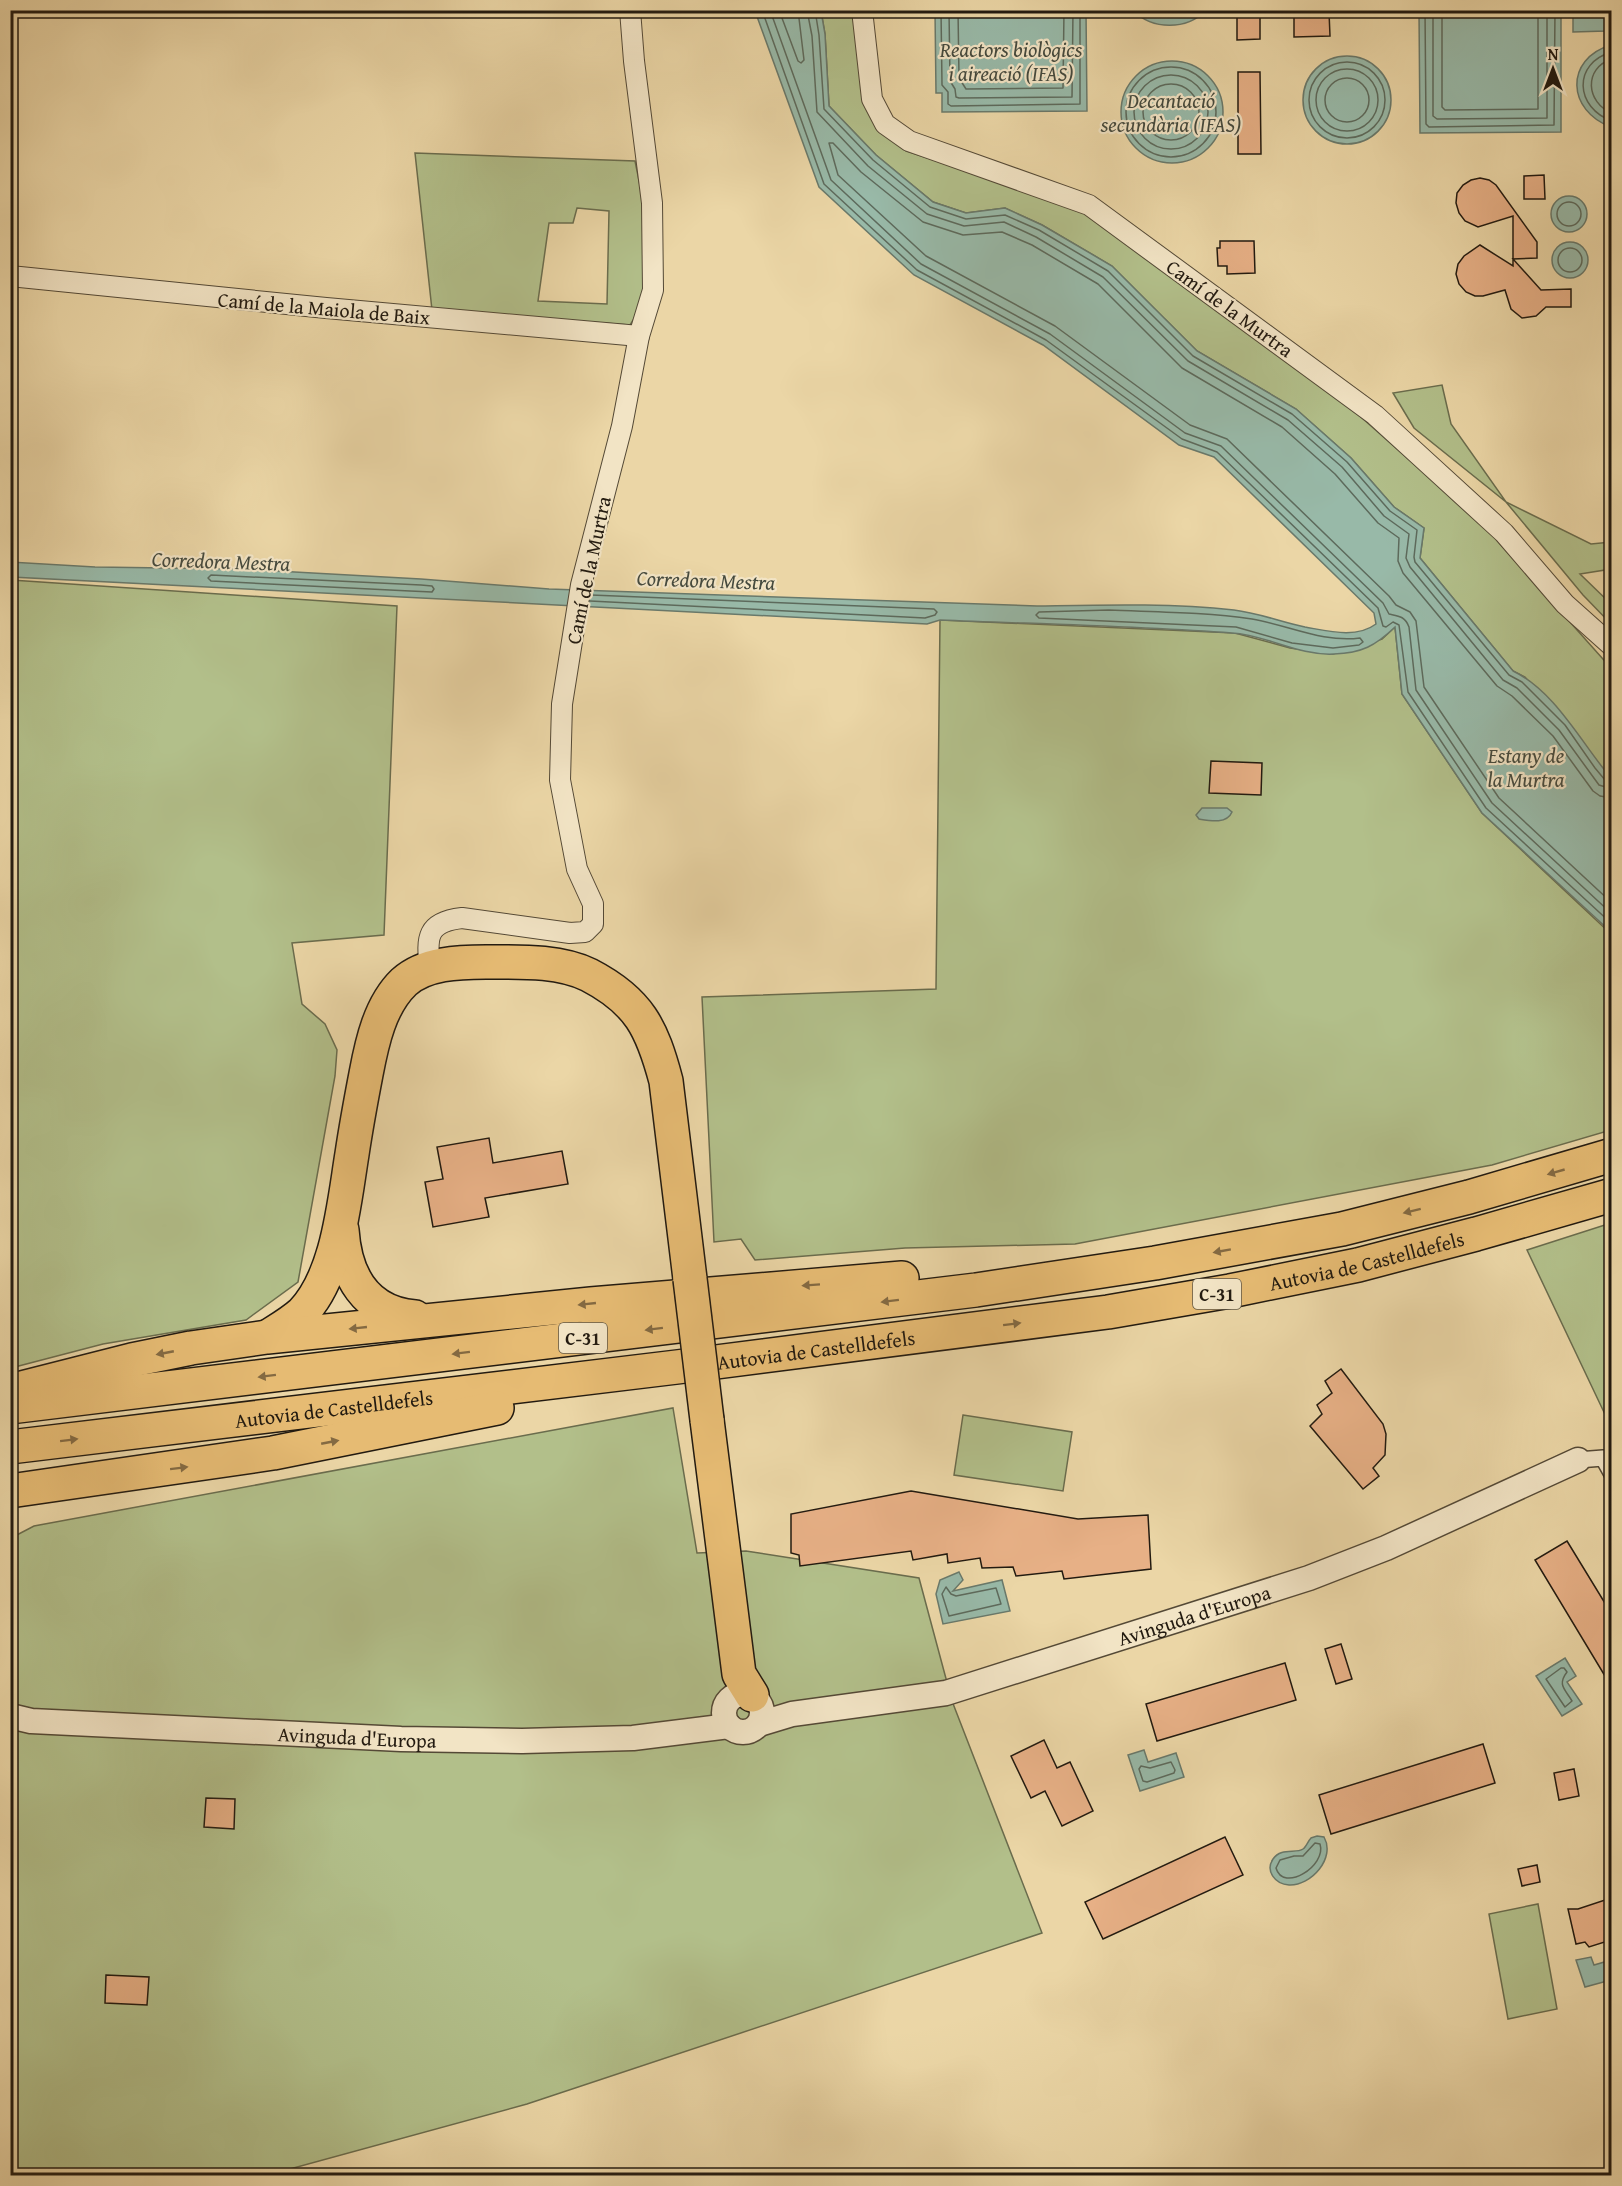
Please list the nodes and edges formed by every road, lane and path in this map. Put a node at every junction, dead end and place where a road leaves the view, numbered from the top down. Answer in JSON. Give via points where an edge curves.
{"nodes":[{"id":1,"x":630,"y":10,"type":"edge"},
{"id":2,"x":862,"y":10,"type":"edge"},
{"id":3,"x":10,"y":276,"type":"edge"},
{"id":4,"x":639,"y":336,"type":"junction"},
{"id":5,"x":1611,"y":645,"type":"edge"},
{"id":6,"x":430,"y":968,"type":"junction"},
{"id":7,"x":1611,"y":1155,"type":"edge"},
{"id":8,"x":1611,"y":1195,"type":"edge"},
{"id":9,"x":341,"y":1219,"type":"junction"},
{"id":10,"x":1155,"y":1263,"type":"junction"},
{"id":11,"x":437,"y":1319,"type":"junction"},
{"id":12,"x":267,"y":1337,"type":"junction"},
{"id":13,"x":676,"y":1367,"type":"junction"},
{"id":14,"x":10,"y":1390,"type":"edge"},
{"id":15,"x":10,"y":1407,"type":"edge"},
{"id":16,"x":10,"y":1447,"type":"edge"},
{"id":17,"x":1578,"y":1460,"type":"joint"},
{"id":18,"x":1611,"y":1474,"type":"edge"},
{"id":19,"x":19,"y":1494,"type":"edge"},
{"id":20,"x":742,"y":1705,"type":"junction"},
{"id":21,"x":17,"y":1720,"type":"edge"}],
"edges":[{"from":1,"to":4,"type":"street","name":"Camí de la Murtra","via":[[652,203],[653,290]]},
{"from":2,"to":5,"type":"street","name":"Camí de la Murtra","via":[[872,99],[885,124],[909,141],[1089,205],[1375,415],[1504,533],[1565,604]]},
{"from":3,"to":4,"type":"street","name":"Camí de la Maiola de Baix"},
{"from":4,"to":6,"type":"street","name":"Camí de la Murtra","via":[[622,426],[581,585],[562,704],[560,780],[577,869],[592,904],[593,924],[585,932],[570,933],[462,918],[445,920],[428,940]]},
{"from":6,"to":9,"type":"highway","via":[[405,981],[378,1025]]},
{"from":6,"to":20,"type":"highway","bridge":true,"via":[[457,962],[547,964],[581,971],[628,1001],[646,1024],[658,1052],[666,1081]]},
{"from":7,"to":10,"type":"highway","name":"Autovia de Castelldefels","number":"C-31","one_way":true,"via":[[1342,1229]]},
{"from":13,"to":8,"type":"highway","name":"Autovia de Castelldefels","number":"C-31","one_way":true,"via":[[1108,1312],[1230,1291],[1358,1265]]},
{"from":9,"to":11,"type":"highway","via":[[345,1258],[369,1299],[410,1317]]},
{"from":9,"to":12,"type":"highway","via":[[320,1286],[303,1311]]},
{"from":10,"to":11,"type":"highway","one_way":true,"via":[[731,1291]]},
{"from":10,"to":15,"type":"highway","name":"Autovia de Castelldefels","number":"C-31","one_way":true,"via":[[965,1292]]},
{"from":11,"to":12,"type":"highway","one_way":true},
{"from":12,"to":14,"type":"highway","one_way":true,"via":[[132,1360]]},
{"from":16,"to":13,"type":"highway","name":"Autovia de Castelldefels","number":"C-31","one_way":true},
{"from":19,"to":13,"type":"highway","one_way":true,"via":[[273,1453],[566,1396]]},
{"from":17,"to":18,"type":"street","via":[[1603,1458]]},
{"from":17,"to":20,"type":"street","name":"Avinguda d'Europa","via":[[1386,1548],[1309,1578],[946,1694],[792,1714]]},
{"from":20,"to":21,"type":"street","name":"Avinguda d'Europa","via":[[684,1732],[633,1738],[522,1741],[400,1739]]}]}
